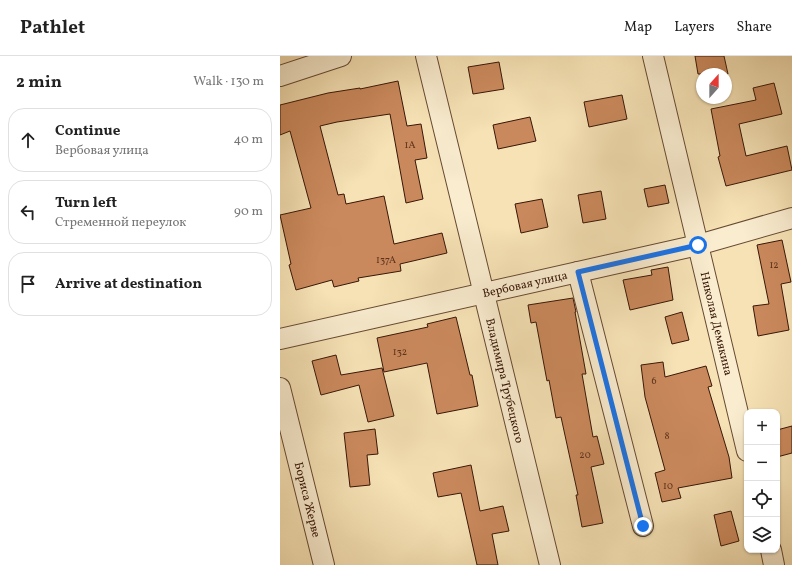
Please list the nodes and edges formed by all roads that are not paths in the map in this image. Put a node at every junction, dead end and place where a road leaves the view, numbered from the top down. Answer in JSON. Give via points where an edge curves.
{"nodes":[{"id":1,"x":341,"y":56,"type":"edge"},
{"id":2,"x":426,"y":56,"type":"edge"},
{"id":3,"x":653,"y":56,"type":"edge"},
{"id":4,"x":280,"y":76,"type":"edge"},
{"id":5,"x":792,"y":218,"type":"edge"},
{"id":6,"x":698,"y":245,"type":"junction"},
{"id":7,"x":578,"y":272,"type":"junction"},
{"id":8,"x":484,"y":293,"type":"junction"},
{"id":9,"x":280,"y":339,"type":"edge"},
{"id":10,"x":280,"y":388,"type":"edge"},
{"id":11,"x":746,"y":445,"type":"edge"},
{"id":12,"x":643,"y":526,"type":"dead end"},
{"id":13,"x":772,"y":553,"type":"edge"},
{"id":14,"x":324,"y":565,"type":"edge"},
{"id":15,"x":550,"y":565,"type":"edge"},
{"id":16,"x":774,"y":565,"type":"edge"}],
"edges":[{"from":1,"to":4,"type":"street"},
{"from":2,"to":8,"type":"street","name":"Владимира Трубецкого"},
{"from":3,"to":6,"type":"street","name":"Николая Демякина"},
{"from":5,"to":6,"type":"street","name":"Вербовая улица"},
{"from":6,"to":7,"type":"street","name":"Вербовая улица"},
{"from":6,"to":11,"type":"street","name":"Николая Демякина"},
{"from":7,"to":8,"type":"street","name":"Вербовая улица"},
{"from":7,"to":12,"type":"street"},
{"from":8,"to":9,"type":"street","name":"Вербовая улица"},
{"from":8,"to":15,"type":"street","name":"Владимира Трубецкого"},
{"from":10,"to":14,"type":"street","name":"Бориса Жерве"},
{"from":13,"to":16,"type":"street"}]}
